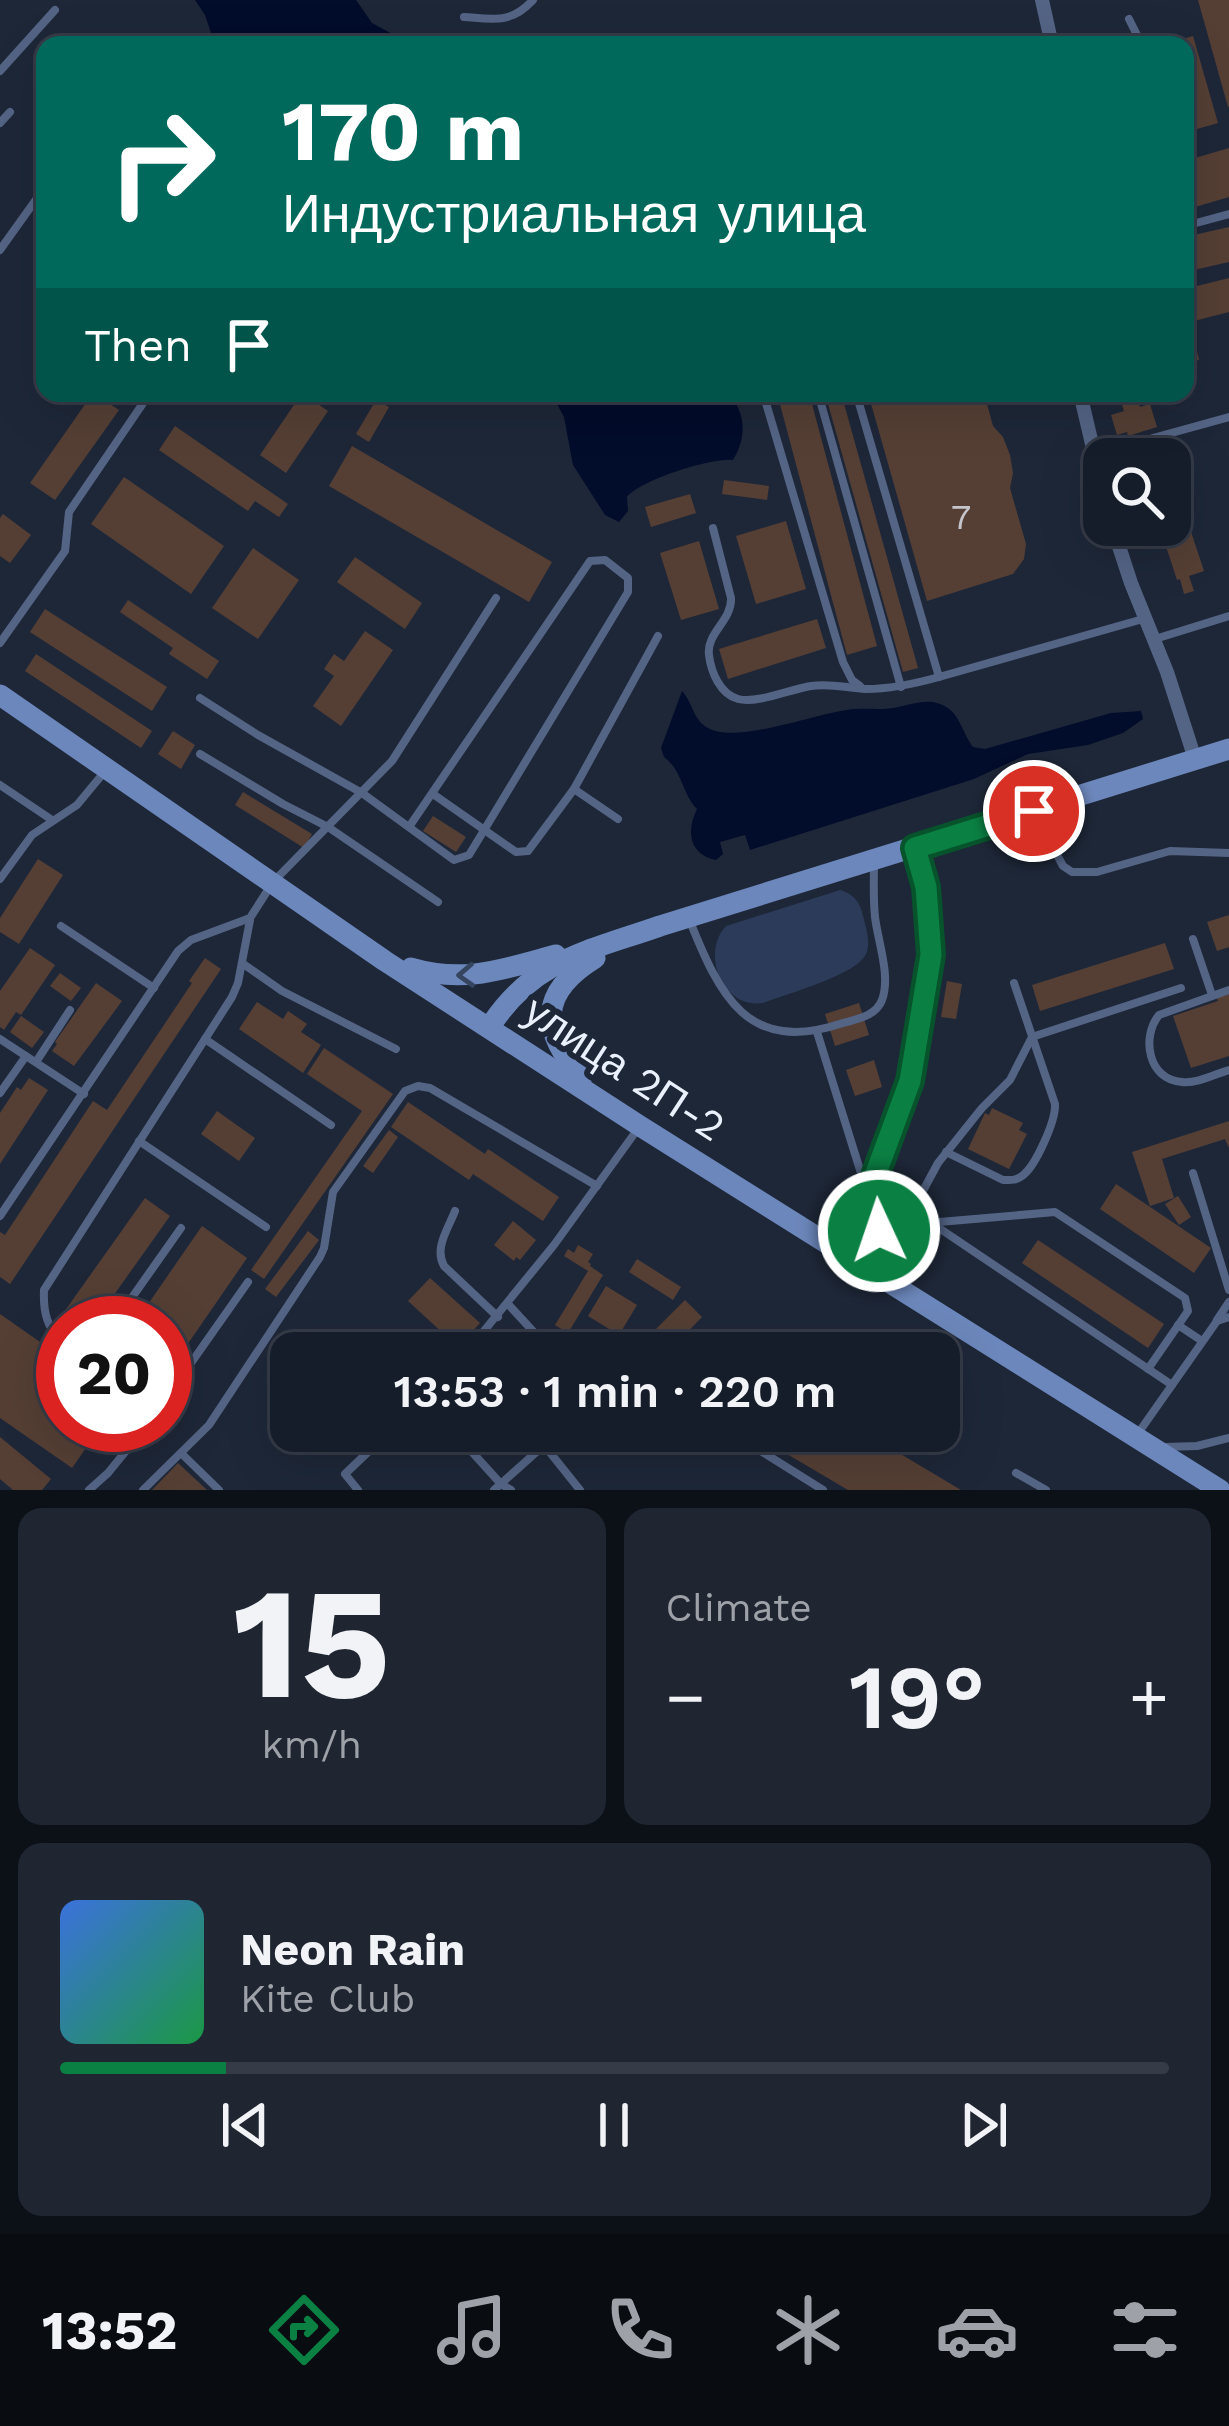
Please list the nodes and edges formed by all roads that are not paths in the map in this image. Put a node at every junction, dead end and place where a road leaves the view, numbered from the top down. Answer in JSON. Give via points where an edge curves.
{"nodes":[{"id":1,"x":533,"y":0,"type":"edge"},
{"id":2,"x":1042,"y":0,"type":"edge"},
{"id":3,"x":55,"y":10,"type":"dead end"},
{"id":4,"x":464,"y":17,"type":"dead end"},
{"id":5,"x":1129,"y":19,"type":"dead end"},
{"id":6,"x":1050,"y":36,"type":"edge"},
{"id":7,"x":1138,"y":36,"type":"edge"},
{"id":8,"x":0,"y":70,"type":"edge"},
{"id":9,"x":10,"y":112,"type":"dead end"},
{"id":10,"x":0,"y":123,"type":"edge"},
{"id":11,"x":36,"y":200,"type":"edge"},
{"id":12,"x":1229,"y":214,"type":"edge"},
{"id":13,"x":1194,"y":224,"type":"edge"},
{"id":14,"x":0,"y":250,"type":"edge"},
{"id":15,"x":144,"y":402,"type":"edge"},
{"id":16,"x":766,"y":402,"type":"edge"},
{"id":17,"x":821,"y":402,"type":"edge"},
{"id":18,"x":859,"y":402,"type":"edge"},
{"id":19,"x":1082,"y":402,"type":"edge"},
{"id":20,"x":1229,"y":417,"type":"edge"},
{"id":21,"x":1090,"y":438,"type":"edge"},
{"id":22,"x":1152,"y":438,"type":"edge"},
{"id":23,"x":713,"y":528,"type":"dead end"},
{"id":24,"x":1119,"y":546,"type":"edge"},
{"id":25,"x":496,"y":598,"type":"dead end"},
{"id":26,"x":1229,"y":616,"type":"edge"},
{"id":27,"x":1144,"y":618,"type":"junction"},
{"id":28,"x":658,"y":636,"type":"dead end"},
{"id":29,"x":1153,"y":640,"type":"junction"},
{"id":30,"x":0,"y":643,"type":"edge"},
{"id":31,"x":939,"y":677,"type":"junction"},
{"id":32,"x":901,"y":687,"type":"junction"},
{"id":33,"x":863,"y":689,"type":"junction"},
{"id":34,"x":0,"y":695,"type":"edge"},
{"id":35,"x":200,"y":698,"type":"dead end"},
{"id":36,"x":1229,"y":749,"type":"edge"},
{"id":37,"x":200,"y":754,"type":"dead end"},
{"id":38,"x":1195,"y":760,"type":"junction"},
{"id":39,"x":107,"y":769,"type":"junction"},
{"id":40,"x":0,"y":785,"type":"edge"},
{"id":41,"x":574,"y":789,"type":"junction"},
{"id":42,"x":362,"y":793,"type":"junction"},
{"id":43,"x":433,"y":794,"type":"junction"},
{"id":44,"x":1034,"y":811,"type":"junction"},
{"id":45,"x":618,"y":819,"type":"dead end"},
{"id":46,"x":52,"y":820,"type":"junction"},
{"id":47,"x":328,"y":827,"type":"junction"},
{"id":48,"x":410,"y":827,"type":"junction"},
{"id":49,"x":483,"y":832,"type":"junction"},
{"id":50,"x":915,"y":848,"type":"junction"},
{"id":51,"x":1229,"y":853,"type":"edge"},
{"id":52,"x":874,"y":861,"type":"junction"},
{"id":53,"x":0,"y":879,"type":"edge"},
{"id":54,"x":273,"y":883,"type":"junction"},
{"id":55,"x":438,"y":902,"type":"dead end"},
{"id":56,"x":250,"y":918,"type":"junction"},
{"id":57,"x":688,"y":918,"type":"junction"},
{"id":58,"x":61,"y":926,"type":"dead end"},
{"id":59,"x":660,"y":926,"type":"junction"},
{"id":60,"x":1193,"y":939,"type":"dead end"},
{"id":61,"x":385,"y":961,"type":"junction"},
{"id":62,"x":242,"y":963,"type":"junction"},
{"id":63,"x":1013,"y":983,"type":"dead end"},
{"id":64,"x":154,"y":988,"type":"junction"},
{"id":65,"x":1181,"y":988,"type":"dead end"},
{"id":66,"x":1229,"y":989,"type":"edge"},
{"id":67,"x":1212,"y":995,"type":"junction"},
{"id":68,"x":70,"y":1010,"type":"dead end"},
{"id":69,"x":490,"y":1028,"type":"junction"},
{"id":70,"x":817,"y":1031,"type":"junction"},
{"id":71,"x":1032,"y":1037,"type":"junction"},
{"id":72,"x":0,"y":1039,"type":"edge"},
{"id":73,"x":205,"y":1039,"type":"junction"},
{"id":74,"x":396,"y":1049,"type":"dead end"},
{"id":75,"x":26,"y":1055,"type":"junction"},
{"id":76,"x":36,"y":1062,"type":"junction"},
{"id":77,"x":1229,"y":1070,"type":"edge"},
{"id":78,"x":0,"y":1093,"type":"edge"},
{"id":79,"x":84,"y":1094,"type":"junction"},
{"id":80,"x":605,"y":1102,"type":"junction"},
{"id":81,"x":331,"y":1125,"type":"dead end"},
{"id":82,"x":640,"y":1126,"type":"junction"},
{"id":83,"x":140,"y":1141,"type":"junction"},
{"id":84,"x":946,"y":1152,"type":"junction"},
{"id":85,"x":1193,"y":1173,"type":"dead end"},
{"id":86,"x":597,"y":1186,"type":"junction"},
{"id":87,"x":869,"y":1192,"type":"junction"},
{"id":88,"x":455,"y":1211,"type":"dead end"},
{"id":89,"x":0,"y":1216,"type":"edge"},
{"id":90,"x":932,"y":1223,"type":"junction"},
{"id":91,"x":904,"y":1225,"type":"junction"},
{"id":92,"x":266,"y":1227,"type":"dead end"},
{"id":93,"x":181,"y":1228,"type":"dead end"},
{"id":94,"x":879,"y":1231,"type":"junction"},
{"id":95,"x":860,"y":1262,"type":"junction"},
{"id":96,"x":248,"y":1282,"type":"dead end"},
{"id":97,"x":1229,"y":1290,"type":"edge"},
{"id":98,"x":44,"y":1296,"type":"edge"},
{"id":99,"x":133,"y":1296,"type":"edge"},
{"id":100,"x":1229,"y":1302,"type":"edge"},
{"id":101,"x":508,"y":1304,"type":"junction"},
{"id":102,"x":498,"y":1317,"type":"junction"},
{"id":103,"x":1229,"y":1317,"type":"edge"},
{"id":104,"x":1216,"y":1321,"type":"junction"},
{"id":105,"x":1178,"y":1325,"type":"junction"},
{"id":106,"x":485,"y":1332,"type":"edge"},
{"id":107,"x":534,"y":1332,"type":"edge"},
{"id":108,"x":1202,"y":1341,"type":"junction"},
{"id":109,"x":192,"y":1362,"type":"edge"},
{"id":110,"x":1148,"y":1369,"type":"junction"},
{"id":111,"x":1172,"y":1385,"type":"junction"},
{"id":112,"x":1229,"y":1438,"type":"edge"},
{"id":113,"x":1140,"y":1439,"type":"junction"},
{"id":114,"x":1197,"y":1446,"type":"junction"},
{"id":115,"x":125,"y":1452,"type":"edge"},
{"id":116,"x":368,"y":1452,"type":"edge"},
{"id":117,"x":470,"y":1452,"type":"edge"},
{"id":118,"x":536,"y":1452,"type":"edge"},
{"id":119,"x":550,"y":1452,"type":"edge"},
{"id":120,"x":762,"y":1452,"type":"edge"},
{"id":121,"x":182,"y":1454,"type":"junction"},
{"id":122,"x":1190,"y":1471,"type":"junction"},
{"id":123,"x":1016,"y":1473,"type":"dead end"},
{"id":124,"x":497,"y":1487,"type":"edge"},
{"id":125,"x":89,"y":1490,"type":"edge"},
{"id":126,"x":143,"y":1490,"type":"edge"},
{"id":127,"x":219,"y":1490,"type":"edge"},
{"id":128,"x":358,"y":1490,"type":"edge"},
{"id":129,"x":511,"y":1490,"type":"edge"},
{"id":130,"x":580,"y":1490,"type":"edge"},
{"id":131,"x":823,"y":1490,"type":"edge"},
{"id":132,"x":1046,"y":1490,"type":"edge"},
{"id":133,"x":1220,"y":1490,"type":"edge"}],
"edges":[{"from":1,"to":4,"type":"lane","via":[[501,20]]},
{"from":2,"to":6,"type":"street"},
{"from":3,"to":8,"type":"lane"},
{"from":5,"to":7,"type":"lane"},
{"from":9,"to":10,"type":"lane"},
{"from":11,"to":14,"type":"lane"},
{"from":12,"to":13,"type":"lane"},
{"from":15,"to":30,"type":"lane","via":[[69,512],[64,551]]},
{"from":16,"to":33,"type":"lane","via":[[843,662]]},
{"from":17,"to":32,"type":"lane"},
{"from":18,"to":31,"type":"lane"},
{"from":19,"to":21,"type":"street"},
{"from":20,"to":22,"type":"lane"},
{"from":23,"to":33,"type":"lane","via":[[731,598],[707,650],[722,689],[747,700],[812,686]]},
{"from":24,"to":27,"type":"street"},
{"from":25,"to":42,"type":"lane","via":[[392,761]]},
{"from":26,"to":29,"type":"lane"},
{"from":27,"to":29,"type":"street"},
{"from":27,"to":31,"type":"lane"},
{"from":28,"to":41,"type":"lane"},
{"from":29,"to":38,"type":"street"},
{"from":31,"to":32,"type":"lane"},
{"from":32,"to":33,"type":"lane"},
{"from":34,"to":39,"type":"main road","name":"улица 2П-2"},
{"from":35,"to":42,"type":"lane"},
{"from":36,"to":38,"type":"main road"},
{"from":37,"to":47,"type":"lane"},
{"from":38,"to":44,"type":"main road"},
{"from":39,"to":46,"type":"lane"},
{"from":39,"to":54,"type":"main road","name":"улица 2П-2"},
{"from":40,"to":46,"type":"lane"},
{"from":41,"to":45,"type":"lane"},
{"from":41,"to":49,"type":"lane","via":[[528,850],[516,852]]},
{"from":42,"to":47,"type":"lane"},
{"from":42,"to":48,"type":"lane"},
{"from":43,"to":48,"type":"lane"},
{"from":43,"to":49,"type":"lane"},
{"from":43,"to":49,"type":"lane","via":[[590,561],[605,560],[628,578],[628,592]]},
{"from":44,"to":50,"type":"main road"},
{"from":44,"to":51,"type":"lane","via":[[1072,872],[1170,851]]},
{"from":46,"to":53,"type":"lane"},
{"from":47,"to":54,"type":"lane"},
{"from":47,"to":55,"type":"lane"},
{"from":48,"to":49,"type":"lane","via":[[454,860],[469,855]]},
{"from":50,"to":52,"type":"main road"},
{"from":50,"to":87,"type":"lane","via":[[931,955],[910,1081]]},
{"from":52,"to":57,"type":"main road"},
{"from":52,"to":70,"type":"lane","via":[[883,999],[868,1015]]},
{"from":54,"to":56,"type":"lane"},
{"from":54,"to":61,"type":"main road","name":"улица 2П-2"},
{"from":56,"to":62,"type":"lane"},
{"from":56,"to":64,"type":"lane","via":[[191,940]]},
{"from":57,"to":59,"type":"main road"},
{"from":57,"to":70,"type":"lane","via":[[730,1004],[776,1030]]},
{"from":58,"to":64,"type":"lane"},
{"from":59,"to":61,"type":"main road","one_way":true,"via":[[490,973],[431,974]]},
{"from":59,"to":69,"type":"main road","via":[[541,972]]},
{"from":59,"to":80,"type":"main road","via":[[580,967],[551,1008],[555,1041]]},
{"from":60,"to":67,"type":"lane"},
{"from":61,"to":69,"type":"main road","name":"улица 2П-2"},
{"from":62,"to":73,"type":"lane"},
{"from":62,"to":74,"type":"lane"},
{"from":63,"to":71,"type":"lane"},
{"from":64,"to":79,"type":"lane"},
{"from":65,"to":71,"type":"lane"},
{"from":66,"to":67,"type":"lane"},
{"from":67,"to":77,"type":"lane","via":[[1159,1015],[1148,1047],[1157,1070],[1175,1081]]},
{"from":68,"to":76,"type":"lane"},
{"from":69,"to":80,"type":"main road","name":"улица 2П-2"},
{"from":70,"to":87,"type":"lane"},
{"from":71,"to":84,"type":"lane","via":[[1010,1080]]},
{"from":71,"to":84,"type":"lane","via":[[1056,1112],[1027,1172],[1003,1180]]},
{"from":72,"to":75,"type":"lane"},
{"from":73,"to":81,"type":"lane"},
{"from":73,"to":83,"type":"lane"},
{"from":75,"to":76,"type":"lane"},
{"from":75,"to":78,"type":"lane"},
{"from":76,"to":79,"type":"lane"},
{"from":79,"to":89,"type":"lane"},
{"from":80,"to":82,"type":"main road","name":"улица 2П-2"},
{"from":82,"to":86,"type":"lane"},
{"from":82,"to":95,"type":"main road","name":"улица 2П-2"},
{"from":83,"to":92,"type":"lane"},
{"from":83,"to":98,"type":"lane"},
{"from":84,"to":91,"type":"lane"},
{"from":85,"to":97,"type":"lane"},
{"from":86,"to":101,"type":"lane"},
{"from":86,"to":121,"type":"lane","via":[[430,1088],[405,1090],[333,1192],[320,1257]]},
{"from":87,"to":94,"type":"lane"},
{"from":88,"to":102,"type":"lane","via":[[440,1259]]},
{"from":90,"to":91,"type":"lane"},
{"from":90,"to":105,"type":"lane","via":[[1055,1212],[1185,1298],[1188,1311]]},
{"from":90,"to":110,"type":"lane"},
{"from":91,"to":94,"type":"lane"},
{"from":93,"to":99,"type":"lane"},
{"from":94,"to":95,"type":"lane"},
{"from":95,"to":113,"type":"main road","name":"улица 2П-2"},
{"from":96,"to":109,"type":"lane"},
{"from":100,"to":104,"type":"lane"},
{"from":101,"to":102,"type":"lane"},
{"from":101,"to":107,"type":"lane"},
{"from":102,"to":106,"type":"lane"},
{"from":103,"to":104,"type":"lane"},
{"from":104,"to":108,"type":"lane"},
{"from":105,"to":108,"type":"lane"},
{"from":105,"to":110,"type":"lane"},
{"from":108,"to":111,"type":"lane"},
{"from":110,"to":111,"type":"lane"},
{"from":111,"to":113,"type":"lane"},
{"from":112,"to":114,"type":"lane"},
{"from":113,"to":114,"type":"lane"},
{"from":113,"to":122,"type":"main road","name":"улица 2П-2"},
{"from":114,"to":122,"type":"lane","via":[[1187,1454]]},
{"from":115,"to":125,"type":"lane"},
{"from":116,"to":128,"type":"lane","via":[[345,1474]]},
{"from":117,"to":124,"type":"lane"},
{"from":118,"to":124,"type":"lane"},
{"from":119,"to":130,"type":"lane"},
{"from":120,"to":131,"type":"lane"},
{"from":121,"to":126,"type":"lane"},
{"from":121,"to":127,"type":"lane"},
{"from":122,"to":133,"type":"main road","name":"улица 2П-2"},
{"from":123,"to":132,"type":"lane"},
{"from":124,"to":129,"type":"lane"}]}
